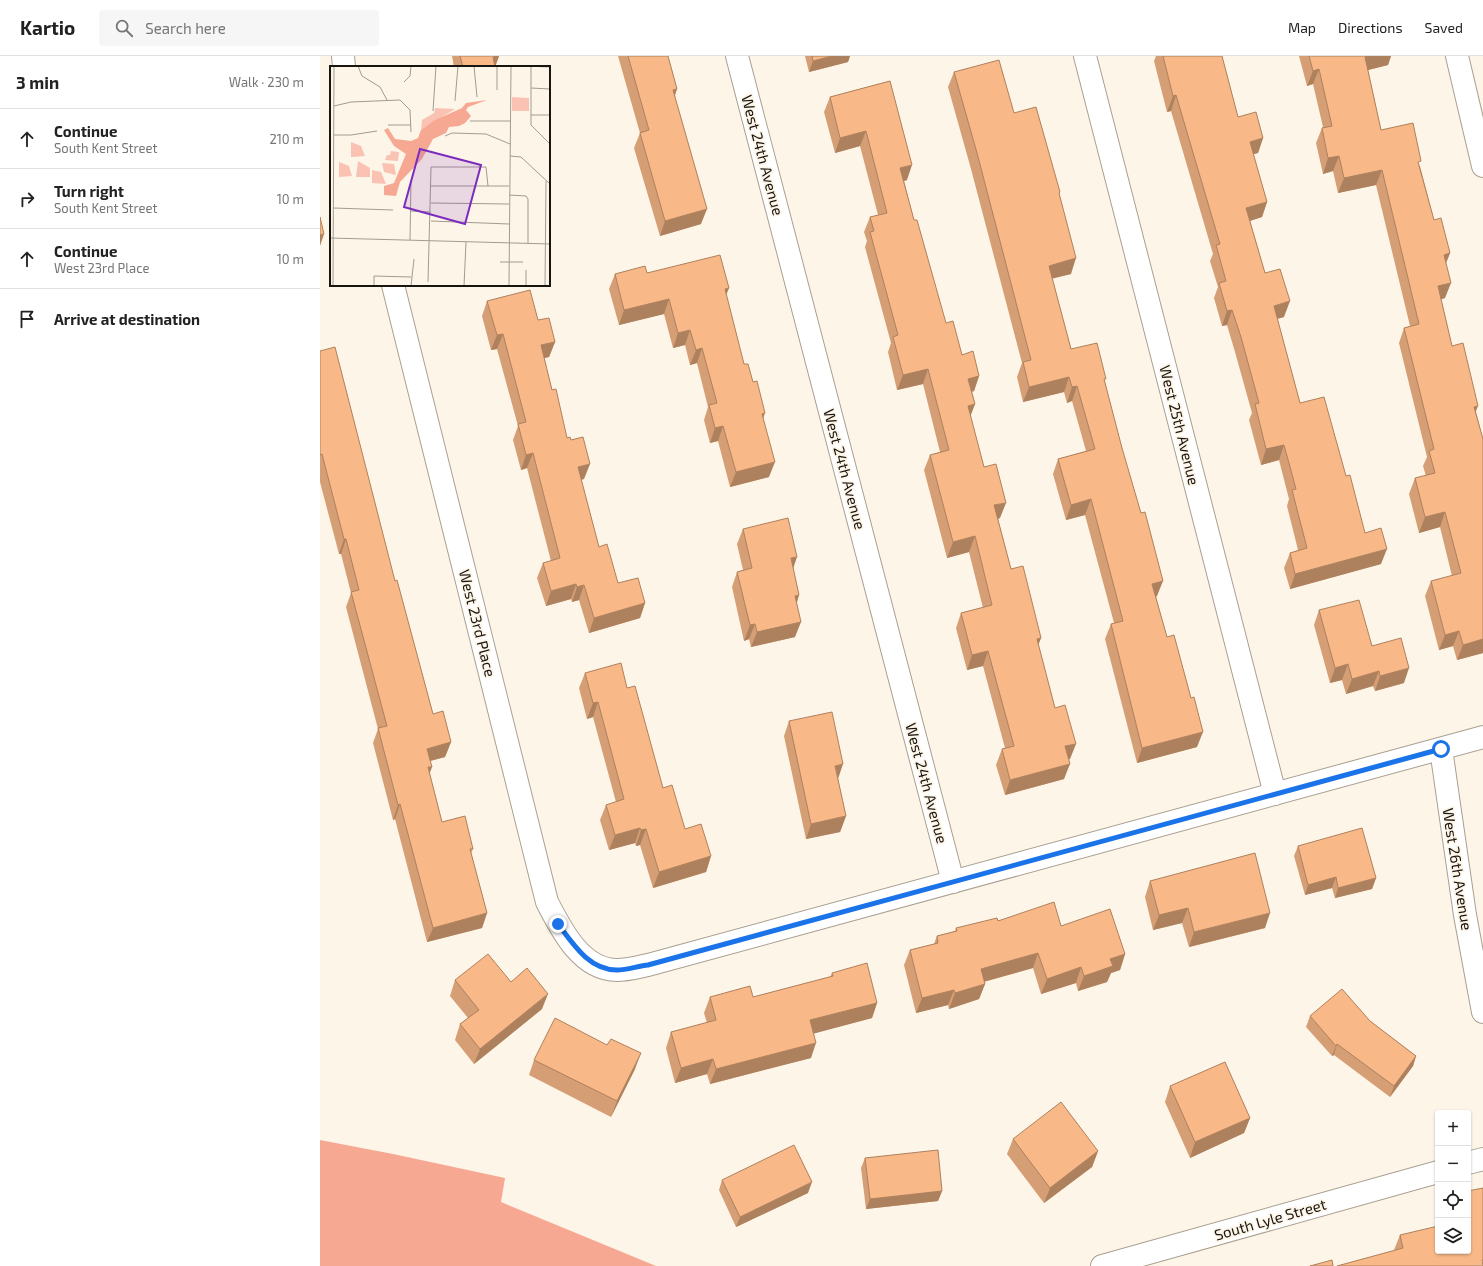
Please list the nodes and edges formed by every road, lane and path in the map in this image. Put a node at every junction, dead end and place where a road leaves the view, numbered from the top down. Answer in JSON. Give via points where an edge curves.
{"nodes":[{"id":1,"x":343,"y":56,"type":"edge"},
{"id":2,"x":737,"y":56,"type":"edge"},
{"id":3,"x":1085,"y":56,"type":"edge"},
{"id":4,"x":1457,"y":56,"type":"edge"},
{"id":5,"x":344,"y":66,"type":"edge"},
{"id":6,"x":1483,"y":166,"type":"edge"},
{"id":7,"x":393,"y":286,"type":"edge"},
{"id":8,"x":1483,"y":737,"type":"edge"},
{"id":9,"x":1441,"y":749,"type":"junction"},
{"id":10,"x":1275,"y":794,"type":"junction"},
{"id":11,"x":953,"y":882,"type":"junction"},
{"id":12,"x":1483,"y":1012,"type":"edge"},
{"id":13,"x":1483,"y":1159,"type":"edge"},
{"id":14,"x":1471,"y":1162,"type":"edge"},
{"id":15,"x":1435,"y":1173,"type":"edge"},
{"id":16,"x":1102,"y":1266,"type":"edge"}],
"edges":[{"from":1,"to":5,"type":"street"},
{"from":2,"to":11,"type":"street","name":"West 24th Avenue"},
{"from":3,"to":10,"type":"street","name":"West 25th Avenue"},
{"from":4,"to":6,"type":"street"},
{"from":7,"to":11,"type":"street","name":"West 23rd Place","via":[[547,902],[558,924],[579,953],[598,966],[616,970],[648,965]]},
{"from":8,"to":9,"type":"street","name":"West 23rd Place"},
{"from":9,"to":10,"type":"street","name":"West 23rd Place"},
{"from":9,"to":12,"type":"street","name":"West 26th Avenue","via":[[1465,914]]},
{"from":10,"to":11,"type":"street","name":"West 23rd Place"},
{"from":13,"to":14,"type":"street"},
{"from":15,"to":16,"type":"street","name":"South Lyle Street"}]}
